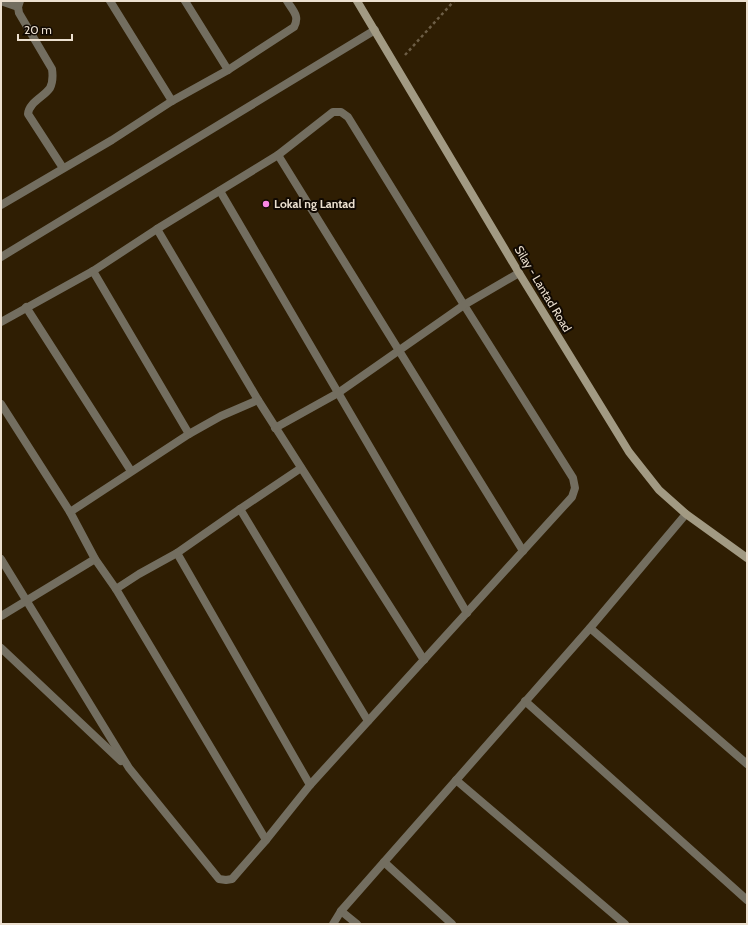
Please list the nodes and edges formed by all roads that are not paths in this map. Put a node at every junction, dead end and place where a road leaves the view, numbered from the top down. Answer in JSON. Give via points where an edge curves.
{"nodes":[{"id":1,"x":1,"y":1,"type":"edge"},
{"id":2,"x":110,"y":1,"type":"edge"},
{"id":3,"x":185,"y":1,"type":"edge"},
{"id":4,"x":287,"y":1,"type":"edge"},
{"id":5,"x":357,"y":1,"type":"edge"},
{"id":6,"x":19,"y":4,"type":"edge"},
{"id":7,"x":375,"y":30,"type":"junction"},
{"id":8,"x":228,"y":70,"type":"junction"},
{"id":9,"x":172,"y":101,"type":"junction"},
{"id":10,"x":278,"y":155,"type":"junction"},
{"id":11,"x":64,"y":168,"type":"junction"},
{"id":12,"x":220,"y":191,"type":"junction"},
{"id":13,"x":2,"y":201,"type":"edge"},
{"id":14,"x":157,"y":229,"type":"junction"},
{"id":15,"x":1,"y":257,"type":"edge"},
{"id":16,"x":93,"y":271,"type":"junction"},
{"id":17,"x":519,"y":273,"type":"junction"},
{"id":18,"x":464,"y":305,"type":"junction"},
{"id":19,"x":26,"y":307,"type":"junction"},
{"id":20,"x":1,"y":322,"type":"edge"},
{"id":21,"x":399,"y":350,"type":"junction"},
{"id":22,"x":338,"y":393,"type":"junction"},
{"id":23,"x":258,"y":400,"type":"junction"},
{"id":24,"x":1,"y":404,"type":"edge"},
{"id":25,"x":275,"y":428,"type":"junction"},
{"id":26,"x":189,"y":434,"type":"junction"},
{"id":27,"x":301,"y":468,"type":"junction"},
{"id":28,"x":131,"y":471,"type":"junction"},
{"id":29,"x":240,"y":509,"type":"junction"},
{"id":30,"x":70,"y":512,"type":"junction"},
{"id":31,"x":686,"y":514,"type":"junction"},
{"id":32,"x":523,"y":551,"type":"junction"},
{"id":33,"x":176,"y":553,"type":"junction"},
{"id":34,"x":1,"y":558,"type":"edge"},
{"id":35,"x":747,"y":558,"type":"edge"},
{"id":36,"x":95,"y":559,"type":"junction"},
{"id":37,"x":116,"y":589,"type":"junction"},
{"id":38,"x":26,"y":600,"type":"junction"},
{"id":39,"x":467,"y":613,"type":"junction"},
{"id":40,"x":1,"y":616,"type":"edge"},
{"id":41,"x":590,"y":628,"type":"junction"},
{"id":42,"x":1,"y":648,"type":"edge"},
{"id":43,"x":424,"y":660,"type":"junction"},
{"id":44,"x":525,"y":701,"type":"junction"},
{"id":45,"x":368,"y":722,"type":"junction"},
{"id":46,"x":747,"y":764,"type":"edge"},
{"id":47,"x":129,"y":768,"type":"junction"},
{"id":48,"x":456,"y":780,"type":"junction"},
{"id":49,"x":310,"y":785,"type":"junction"},
{"id":50,"x":266,"y":840,"type":"junction"},
{"id":51,"x":384,"y":862,"type":"junction"},
{"id":52,"x":747,"y":900,"type":"edge"},
{"id":53,"x":341,"y":911,"type":"junction"},
{"id":54,"x":332,"y":924,"type":"edge"},
{"id":55,"x":357,"y":924,"type":"edge"},
{"id":56,"x":452,"y":924,"type":"edge"},
{"id":57,"x":626,"y":924,"type":"edge"}],
"edges":[{"from":1,"to":6,"type":"street"},
{"from":2,"to":9,"type":"street"},
{"from":3,"to":8,"type":"street"},
{"from":4,"to":8,"type":"street","via":[[297,16],[294,27]]},
{"from":5,"to":7,"type":"street","name":"Silay - Lantad Road"},
{"from":6,"to":11,"type":"street","via":[[19,13],[52,69],[53,79],[49,88],[30,107],[28,114]]},
{"from":7,"to":15,"type":"street"},
{"from":7,"to":17,"type":"street","name":"Silay - Lantad Road"},
{"from":8,"to":9,"type":"street"},
{"from":9,"to":11,"type":"street"},
{"from":10,"to":12,"type":"street"},
{"from":10,"to":18,"type":"street","via":[[334,112],[341,112],[348,117]]},
{"from":10,"to":21,"type":"street"},
{"from":11,"to":13,"type":"street"},
{"from":12,"to":14,"type":"street"},
{"from":12,"to":22,"type":"street"},
{"from":14,"to":16,"type":"street"},
{"from":14,"to":23,"type":"street"},
{"from":16,"to":19,"type":"street"},
{"from":16,"to":26,"type":"street"},
{"from":17,"to":18,"type":"street"},
{"from":17,"to":31,"type":"street","name":"Silay - Lantad Road","via":[[628,452],[658,490]]},
{"from":18,"to":21,"type":"street"},
{"from":18,"to":32,"type":"street","via":[[573,478],[575,488],[572,497]]},
{"from":19,"to":20,"type":"street"},
{"from":19,"to":28,"type":"street"},
{"from":21,"to":22,"type":"street"},
{"from":21,"to":32,"type":"street"},
{"from":22,"to":25,"type":"street"},
{"from":22,"to":39,"type":"street"},
{"from":23,"to":25,"type":"street"},
{"from":23,"to":26,"type":"street","via":[[221,416]]},
{"from":24,"to":30,"type":"street"},
{"from":25,"to":27,"type":"street"},
{"from":26,"to":28,"type":"street"},
{"from":27,"to":29,"type":"street"},
{"from":27,"to":43,"type":"street"},
{"from":28,"to":30,"type":"street"},
{"from":29,"to":33,"type":"street"},
{"from":29,"to":45,"type":"street"},
{"from":30,"to":36,"type":"street"},
{"from":31,"to":35,"type":"street","name":"Silay - Lantad Road"},
{"from":31,"to":41,"type":"street"},
{"from":32,"to":39,"type":"street"},
{"from":33,"to":37,"type":"street"},
{"from":33,"to":49,"type":"street"},
{"from":34,"to":38,"type":"street"},
{"from":36,"to":37,"type":"street"},
{"from":36,"to":38,"type":"street"},
{"from":37,"to":50,"type":"street"},
{"from":38,"to":40,"type":"street"},
{"from":38,"to":47,"type":"street"},
{"from":39,"to":43,"type":"street"},
{"from":41,"to":44,"type":"street"},
{"from":41,"to":46,"type":"street"},
{"from":42,"to":47,"type":"street"},
{"from":43,"to":45,"type":"street"},
{"from":44,"to":48,"type":"street"},
{"from":44,"to":52,"type":"street"},
{"from":45,"to":49,"type":"street"},
{"from":47,"to":50,"type":"street","via":[[219,879],[232,879]]},
{"from":48,"to":51,"type":"street"},
{"from":48,"to":57,"type":"street"},
{"from":49,"to":50,"type":"street"},
{"from":51,"to":53,"type":"street"},
{"from":51,"to":56,"type":"street"},
{"from":53,"to":54,"type":"street"},
{"from":53,"to":55,"type":"street"}]}
